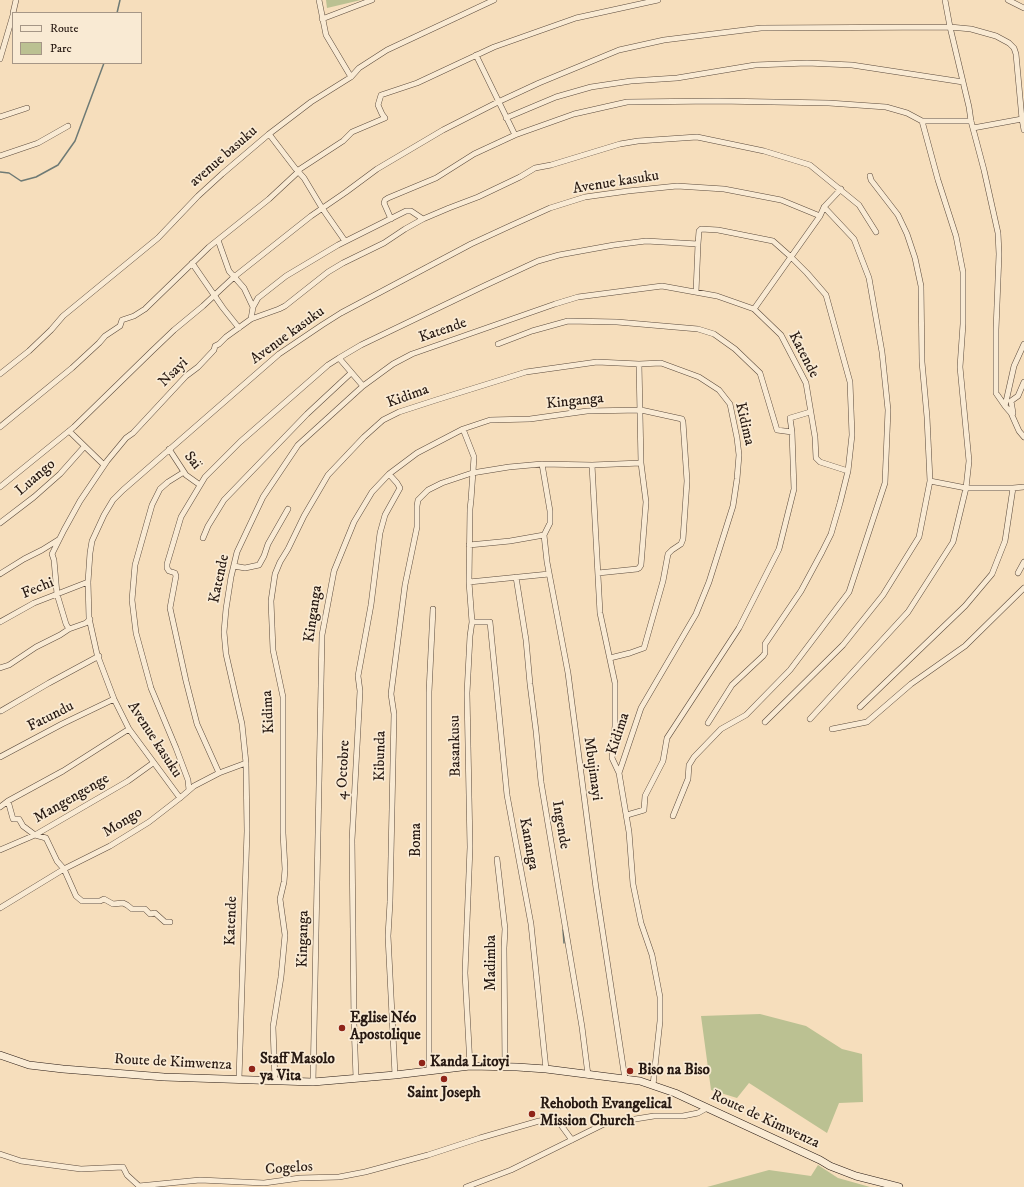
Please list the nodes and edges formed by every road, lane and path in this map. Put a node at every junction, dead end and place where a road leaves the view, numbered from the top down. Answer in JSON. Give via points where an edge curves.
{"nodes":[{"id":1,"x":16,"y":0,"type":"edge"},
{"id":2,"x":319,"y":0,"type":"edge"},
{"id":3,"x":372,"y":0,"type":"edge"},
{"id":4,"x":494,"y":0,"type":"edge"},
{"id":5,"x":658,"y":0,"type":"edge"},
{"id":6,"x":945,"y":0,"type":"edge"},
{"id":7,"x":1008,"y":0,"type":"edge"},
{"id":8,"x":1024,"y":8,"type":"edge"},
{"id":9,"x":13,"y":12,"type":"edge"},
{"id":10,"x":12,"y":17,"type":"edge"},
{"id":11,"x":322,"y":19,"type":"junction"},
{"id":12,"x":950,"y":27,"type":"junction"},
{"id":13,"x":476,"y":55,"type":"junction"},
{"id":14,"x":0,"y":59,"type":"edge"},
{"id":15,"x":351,"y":77,"type":"junction"},
{"id":16,"x":963,"y":82,"type":"junction"},
{"id":17,"x":498,"y":102,"type":"junction"},
{"id":18,"x":27,"y":108,"type":"dead end"},
{"id":19,"x":0,"y":117,"type":"edge"},
{"id":20,"x":506,"y":118,"type":"junction"},
{"id":21,"x":1022,"y":119,"type":"junction"},
{"id":22,"x":922,"y":120,"type":"junction"},
{"id":23,"x":971,"y":121,"type":"junction"},
{"id":24,"x":68,"y":126,"type":"dead end"},
{"id":25,"x":973,"y":128,"type":"junction"},
{"id":26,"x":1024,"y":130,"type":"edge"},
{"id":27,"x":269,"y":134,"type":"junction"},
{"id":28,"x":516,"y":135,"type":"junction"},
{"id":29,"x":0,"y":156,"type":"edge"},
{"id":30,"x":298,"y":172,"type":"junction"},
{"id":31,"x":870,"y":176,"type":"dead end"},
{"id":32,"x":841,"y":189,"type":"junction"},
{"id":33,"x":824,"y":207,"type":"junction"},
{"id":34,"x":322,"y":208,"type":"junction"},
{"id":35,"x":820,"y":216,"type":"junction"},
{"id":36,"x":391,"y":219,"type":"junction"},
{"id":37,"x":423,"y":220,"type":"junction"},
{"id":38,"x":876,"y":232,"type":"dead end"},
{"id":39,"x":218,"y":240,"type":"junction"},
{"id":40,"x":345,"y":241,"type":"junction"},
{"id":41,"x":698,"y":244,"type":"junction"},
{"id":42,"x":791,"y":257,"type":"junction"},
{"id":43,"x":192,"y":263,"type":"junction"},
{"id":44,"x":234,"y":276,"type":"junction"},
{"id":45,"x":696,"y":292,"type":"junction"},
{"id":46,"x":215,"y":295,"type":"junction"},
{"id":47,"x":253,"y":307,"type":"junction"},
{"id":48,"x":754,"y":310,"type":"junction"},
{"id":49,"x":251,"y":319,"type":"junction"},
{"id":50,"x":239,"y":328,"type":"junction"},
{"id":51,"x":498,"y":344,"type":"dead end"},
{"id":52,"x":1024,"y":344,"type":"edge"},
{"id":53,"x":339,"y":358,"type":"junction"},
{"id":54,"x":639,"y":364,"type":"junction"},
{"id":55,"x":351,"y":373,"type":"junction"},
{"id":56,"x":0,"y":374,"type":"edge"},
{"id":57,"x":1024,"y":382,"type":"edge"},
{"id":58,"x":363,"y":386,"type":"junction"},
{"id":59,"x":1005,"y":406,"type":"junction"},
{"id":60,"x":641,"y":410,"type":"junction"},
{"id":61,"x":810,"y":412,"type":"junction"},
{"id":62,"x":1011,"y":413,"type":"junction"},
{"id":63,"x":0,"y":427,"type":"edge"},
{"id":64,"x":463,"y":429,"type":"junction"},
{"id":65,"x":69,"y":431,"type":"junction"},
{"id":66,"x":792,"y":432,"type":"junction"},
{"id":67,"x":1024,"y":437,"type":"edge"},
{"id":68,"x":84,"y":447,"type":"junction"},
{"id":69,"x":169,"y":449,"type":"junction"},
{"id":70,"x":641,"y":463,"type":"junction"},
{"id":71,"x":542,"y":464,"type":"junction"},
{"id":72,"x":104,"y":465,"type":"junction"},
{"id":73,"x":592,"y":465,"type":"junction"},
{"id":74,"x":848,"y":470,"type":"junction"},
{"id":75,"x":184,"y":472,"type":"junction"},
{"id":76,"x":472,"y":473,"type":"junction"},
{"id":77,"x":389,"y":474,"type":"junction"},
{"id":78,"x":930,"y":481,"type":"junction"},
{"id":79,"x":200,"y":485,"type":"junction"},
{"id":80,"x":0,"y":487,"type":"edge"},
{"id":81,"x":1024,"y":487,"type":"edge"},
{"id":82,"x":966,"y":488,"type":"junction"},
{"id":83,"x":1013,"y":488,"type":"junction"},
{"id":84,"x":288,"y":509,"type":"dead end"},
{"id":85,"x":0,"y":523,"type":"edge"},
{"id":86,"x":544,"y":535,"type":"junction"},
{"id":87,"x":203,"y":538,"type":"dead end"},
{"id":88,"x":59,"y":540,"type":"junction"},
{"id":89,"x":469,"y":545,"type":"junction"},
{"id":90,"x":1024,"y":562,"type":"edge"},
{"id":91,"x":234,"y":566,"type":"junction"},
{"id":92,"x":598,"y":573,"type":"junction"},
{"id":93,"x":1018,"y":573,"type":"dead end"},
{"id":94,"x":0,"y":574,"type":"edge"},
{"id":95,"x":549,"y":574,"type":"junction"},
{"id":96,"x":516,"y":577,"type":"junction"},
{"id":97,"x":88,"y":582,"type":"junction"},
{"id":98,"x":469,"y":582,"type":"junction"},
{"id":99,"x":1024,"y":588,"type":"edge"},
{"id":100,"x":57,"y":594,"type":"junction"},
{"id":101,"x":434,"y":609,"type":"dead end"},
{"id":102,"x":90,"y":620,"type":"junction"},
{"id":103,"x":0,"y":622,"type":"edge"},
{"id":104,"x":472,"y":622,"type":"junction"},
{"id":105,"x":69,"y":629,"type":"junction"},
{"id":106,"x":99,"y":656,"type":"junction"},
{"id":107,"x":610,"y":658,"type":"junction"},
{"id":108,"x":0,"y":668,"type":"edge"},
{"id":109,"x":114,"y":698,"type":"junction"},
{"id":110,"x":860,"y":707,"type":"dead end"},
{"id":111,"x":1,"y":712,"type":"dead end"},
{"id":112,"x":810,"y":719,"type":"dead end"},
{"id":113,"x":765,"y":722,"type":"dead end"},
{"id":114,"x":708,"y":723,"type":"dead end"},
{"id":115,"x":130,"y":729,"type":"junction"},
{"id":116,"x":832,"y":729,"type":"dead end"},
{"id":117,"x":0,"y":757,"type":"edge"},
{"id":118,"x":153,"y":763,"type":"junction"},
{"id":119,"x":246,"y":764,"type":"junction"},
{"id":120,"x":219,"y":773,"type":"junction"},
{"id":121,"x":619,"y":773,"type":"junction"},
{"id":122,"x":190,"y":790,"type":"junction"},
{"id":123,"x":180,"y":798,"type":"junction"},
{"id":124,"x":8,"y":801,"type":"junction"},
{"id":125,"x":0,"y":807,"type":"edge"},
{"id":126,"x":627,"y":815,"type":"junction"},
{"id":127,"x":673,"y":816,"type":"dead end"},
{"id":128,"x":35,"y":835,"type":"junction"},
{"id":129,"x":0,"y":850,"type":"edge"},
{"id":130,"x":497,"y":859,"type":"dead end"},
{"id":131,"x":64,"y":869,"type":"junction"},
{"id":132,"x":0,"y":908,"type":"edge"},
{"id":133,"x":170,"y":922,"type":"dead end"},
{"id":134,"x":0,"y":1055,"type":"edge"},
{"id":135,"x":470,"y":1066,"type":"junction"},
{"id":136,"x":505,"y":1066,"type":"junction"},
{"id":137,"x":546,"y":1069,"type":"junction"},
{"id":138,"x":429,"y":1070,"type":"junction"},
{"id":139,"x":395,"y":1075,"type":"junction"},
{"id":140,"x":588,"y":1075,"type":"junction"},
{"id":141,"x":356,"y":1078,"type":"junction"},
{"id":142,"x":239,"y":1079,"type":"junction"},
{"id":143,"x":625,"y":1080,"type":"junction"},
{"id":144,"x":275,"y":1081,"type":"junction"},
{"id":145,"x":313,"y":1082,"type":"junction"},
{"id":146,"x":653,"y":1085,"type":"junction"},
{"id":147,"x":707,"y":1108,"type":"junction"},
{"id":148,"x":572,"y":1140,"type":"junction"},
{"id":149,"x":0,"y":1154,"type":"edge"},
{"id":150,"x":466,"y":1187,"type":"edge"},
{"id":151,"x":898,"y":1187,"type":"edge"}],
"edges":[{"from":1,"to":9,"type":"street"},
{"from":2,"to":11,"type":"street"},
{"from":3,"to":11,"type":"street"},
{"from":4,"to":15,"type":"street","name":"avenue basuku","via":[[386,50]]},
{"from":5,"to":13,"type":"street","via":[[576,18]]},
{"from":6,"to":12,"type":"street"},
{"from":7,"to":8,"type":"street"},
{"from":10,"to":14,"type":"street"},
{"from":11,"to":15,"type":"street","via":[[328,40]]},
{"from":12,"to":16,"type":"street"},
{"from":12,"to":17,"type":"street","via":[[761,28],[664,40],[619,50]]},
{"from":12,"to":21,"type":"street","via":[[971,29],[996,36],[1012,45],[1016,54]]},
{"from":13,"to":17,"type":"street"},
{"from":13,"to":30,"type":"street","via":[[417,83],[381,95],[378,105],[385,118],[352,132]]},
{"from":15,"to":27,"type":"street","name":"avenue basuku","via":[[311,102]]},
{"from":16,"to":20,"type":"street","via":[[852,65],[754,65],[677,78],[591,87],[556,97]]},
{"from":16,"to":23,"type":"street"},
{"from":17,"to":20,"type":"street"},
{"from":17,"to":34,"type":"street","via":[[443,130],[377,169]]},
{"from":18,"to":19,"type":"street"},
{"from":20,"to":28,"type":"street"},
{"from":21,"to":25,"type":"street"},
{"from":21,"to":26,"type":"street"},
{"from":22,"to":23,"type":"street"},
{"from":22,"to":28,"type":"street","via":[[886,107],[860,105],[718,101],[627,102],[574,114]]},
{"from":22,"to":82,"type":"street","via":[[956,236],[963,272],[964,324],[960,367],[969,461]]},
{"from":23,"to":25,"type":"street"},
{"from":24,"to":29,"type":"street","via":[[38,143]]},
{"from":25,"to":59,"type":"street","via":[[998,233],[1000,254],[996,393]]},
{"from":27,"to":30,"type":"street"},
{"from":27,"to":56,"type":"street","name":"avenue basuku","via":[[198,196],[158,238],[62,316],[51,330]]},
{"from":28,"to":36,"type":"street","via":[[474,154],[436,178],[385,200]]},
{"from":30,"to":34,"type":"street"},
{"from":30,"to":39,"type":"street"},
{"from":31,"to":78,"type":"street","via":[[898,215],[907,234],[921,286],[922,362]]},
{"from":32,"to":33,"type":"street"},
{"from":32,"to":37,"type":"street","name":"Nsayi","via":[[810,165],[764,151],[697,137],[638,141],[535,168],[478,197]]},
{"from":32,"to":38,"type":"street","name":"Nsayi","via":[[859,205]]},
{"from":33,"to":35,"type":"street"},
{"from":33,"to":127,"type":"street","via":[[854,239],[869,278],[882,352],[888,410],[884,483],[849,592],[790,670],[746,715],[721,729],[694,757],[689,765],[689,776]]},
{"from":34,"to":40,"type":"street"},
{"from":34,"to":44,"type":"street"},
{"from":35,"to":42,"type":"street"},
{"from":35,"to":69,"type":"street","name":"Avenue kasuku","via":[[781,200],[724,189],[677,186],[585,197],[550,208],[471,244],[322,324],[279,354]]},
{"from":36,"to":37,"type":"street","via":[[409,211]]},
{"from":36,"to":40,"type":"street"},
{"from":37,"to":49,"type":"street","name":"Nsayi","via":[[338,266],[279,309]]},
{"from":39,"to":43,"type":"street"},
{"from":39,"to":44,"type":"street","via":[[226,264]]},
{"from":40,"to":47,"type":"street","via":[[286,276],[258,298]]},
{"from":41,"to":42,"type":"street","via":[[701,229],[718,230],[773,241]]},
{"from":41,"to":45,"type":"street"},
{"from":41,"to":53,"type":"street","via":[[646,242],[614,245],[538,261],[361,345]]},
{"from":42,"to":48,"type":"street"},
{"from":42,"to":74,"type":"street","via":[[826,295],[849,378],[852,435]]},
{"from":43,"to":46,"type":"street"},
{"from":43,"to":63,"type":"street","via":[[145,308],[134,316],[122,320],[120,326],[105,336],[72,368]]},
{"from":44,"to":46,"type":"street"},
{"from":44,"to":47,"type":"street","via":[[244,288]]},
{"from":45,"to":48,"type":"street","name":"Katende","via":[[717,296]]},
{"from":45,"to":58,"type":"street","name":"Katende","via":[[659,286],[572,299],[426,348],[393,364]]},
{"from":46,"to":50,"type":"street"},
{"from":46,"to":65,"type":"street"},
{"from":47,"to":49,"type":"street"},
{"from":48,"to":61,"type":"street","name":"Katende","via":[[784,338],[806,382]]},
{"from":49,"to":50,"type":"street","name":"Nsayi"},
{"from":50,"to":72,"type":"street","name":"Nsayi","via":[[214,346],[214,350],[126,438]]},
{"from":51,"to":66,"type":"street","via":[[568,321],[617,322],[698,330],[714,334],[735,349],[760,373],[777,430]]},
{"from":52,"to":59,"type":"street","via":[[1014,366]]},
{"from":53,"to":55,"type":"street"},
{"from":53,"to":79,"type":"street","via":[[240,442]]},
{"from":54,"to":60,"type":"street"},
{"from":54,"to":121,"type":"street","name":"Kidima","via":[[661,363],[699,378],[719,390],[732,407],[739,455],[738,479],[734,504],[709,582],[695,616],[641,708]]},
{"from":54,"to":144,"type":"street","name":"Kidima","via":[[597,362],[526,372],[422,404],[383,420],[328,475],[280,562],[275,574],[271,600],[274,650],[283,697],[285,869],[280,899],[285,935],[273,1027]]},
{"from":55,"to":58,"type":"street"},
{"from":55,"to":87,"type":"street","via":[[307,414],[224,500]]},
{"from":57,"to":62,"type":"street","via":[[1018,396],[1011,401]]},
{"from":58,"to":91,"type":"street","name":"Katende","via":[[298,445],[261,500],[237,552]]},
{"from":59,"to":62,"type":"street"},
{"from":60,"to":64,"type":"street","name":"Kinganga","via":[[586,411],[530,419],[498,419]]},
{"from":60,"to":70,"type":"street"},
{"from":60,"to":107,"type":"street","name":"Kinganga","via":[[682,418],[687,481],[683,539],[681,544],[668,554],[644,648]]},
{"from":61,"to":66,"type":"street","via":[[791,417]]},
{"from":61,"to":74,"type":"street","name":"Katende","via":[[816,440],[816,458],[820,462]]},
{"from":62,"to":67,"type":"street"},
{"from":64,"to":76,"type":"street","name":"Basankusu","via":[[474,457]]},
{"from":64,"to":77,"type":"street","name":"Kinganga","via":[[417,453]]},
{"from":65,"to":68,"type":"street"},
{"from":65,"to":80,"type":"street"},
{"from":66,"to":126,"type":"street","via":[[794,489],[779,548],[739,628],[667,738],[663,761],[645,796],[644,810]]},
{"from":68,"to":72,"type":"street"},
{"from":68,"to":85,"type":"street","name":"Luango","via":[[60,474]]},
{"from":69,"to":75,"type":"street","name":"Saï"},
{"from":69,"to":97,"type":"street","name":"Avenue kasuku","via":[[113,500],[92,541]]},
{"from":70,"to":73,"type":"street","name":"Kibunda"},
{"from":70,"to":92,"type":"street","via":[[646,502],[641,565],[637,569]]},
{"from":71,"to":73,"type":"street","name":"Kibunda"},
{"from":71,"to":76,"type":"street","name":"Kibunda"},
{"from":71,"to":86,"type":"street","name":"Mbujimayi","via":[[550,511],[550,523]]},
{"from":72,"to":88,"type":"street","name":"Nsayi"},
{"from":73,"to":92,"type":"street"},
{"from":74,"to":114,"type":"street","via":[[831,534],[812,572],[765,644],[764,656],[732,685]]},
{"from":75,"to":79,"type":"street","name":"Saï"},
{"from":75,"to":122,"type":"street","via":[[160,489],[152,505],[134,565],[132,600],[136,633],[151,688]]},
{"from":76,"to":89,"type":"street","name":"Basankusu"},
{"from":76,"to":139,"type":"street","name":"Kibunda","via":[[435,486],[418,500],[417,527],[404,592],[391,694],[394,721],[388,936]]},
{"from":77,"to":141,"type":"street","name":"4 Octobre","via":[[400,488],[385,515],[380,533],[371,605],[358,676],[360,690],[352,840]]},
{"from":77,"to":145,"type":"street","name":"Kinganga","via":[[367,499],[347,538],[334,571],[322,634]]},
{"from":78,"to":82,"type":"street"},
{"from":78,"to":113,"type":"street","via":[[919,538],[883,595],[843,645]]},
{"from":79,"to":120,"type":"street","via":[[181,517],[167,568],[176,576],[170,608],[197,724]]},
{"from":81,"to":83,"type":"street"},
{"from":82,"to":83,"type":"street"},
{"from":82,"to":112,"type":"street","via":[[953,542],[909,611]]},
{"from":83,"to":110,"type":"street","via":[[1005,541],[992,574],[965,606]]},
{"from":84,"to":91,"type":"street","via":[[259,565],[245,568]]},
{"from":86,"to":89,"type":"street"},
{"from":86,"to":95,"type":"street","name":"Mbujimayi"},
{"from":88,"to":94,"type":"street"},
{"from":88,"to":100,"type":"street","name":"Nsayi","via":[[52,554]]},
{"from":89,"to":98,"type":"street","name":"Basankusu"},
{"from":90,"to":93,"type":"street"},
{"from":91,"to":119,"type":"street","name":"Katende","via":[[224,632],[226,654],[242,724]]},
{"from":92,"to":107,"type":"street","via":[[600,613]]},
{"from":95,"to":96,"type":"street"},
{"from":95,"to":143,"type":"street","name":"Mbujimayi","via":[[568,673],[596,888]]},
{"from":96,"to":98,"type":"street"},
{"from":96,"to":140,"type":"street","name":"Ingende","via":[[526,640],[541,782]]},
{"from":97,"to":100,"type":"street","name":"Fechi"},
{"from":97,"to":102,"type":"street","name":"Avenue kasuku"},
{"from":98,"to":104,"type":"street","name":"Basankusu"},
{"from":99,"to":116,"type":"street","via":[[965,646],[911,684],[867,722]]},
{"from":100,"to":103,"type":"street","name":"Fechi","via":[[25,607]]},
{"from":100,"to":105,"type":"street","name":"Nsayi"},
{"from":101,"to":138,"type":"street","name":"Boma","via":[[429,692]]},
{"from":102,"to":105,"type":"street"},
{"from":102,"to":106,"type":"street","name":"Avenue kasuku"},
{"from":104,"to":135,"type":"street","name":"Basankusu","via":[[467,693],[470,847],[465,972]]},
{"from":104,"to":137,"type":"street","name":"Kananga","via":[[490,622],[506,795],[534,940]]},
{"from":105,"to":108,"type":"street"},
{"from":106,"to":109,"type":"street","name":"Avenue kasuku"},
{"from":106,"to":111,"type":"street"},
{"from":107,"to":121,"type":"street","via":[[616,695],[612,758]]},
{"from":109,"to":115,"type":"street","name":"Avenue kasuku"},
{"from":109,"to":117,"type":"street","name":"Fatundu"},
{"from":115,"to":118,"type":"street","name":"Avenue kasuku"},
{"from":115,"to":124,"type":"street","via":[[63,771]]},
{"from":118,"to":123,"type":"street","name":"Avenue kasuku"},
{"from":118,"to":128,"type":"street","name":"Mangengenge"},
{"from":119,"to":120,"type":"street"},
{"from":119,"to":142,"type":"street","name":"Katende"},
{"from":120,"to":122,"type":"street"},
{"from":121,"to":126,"type":"street"},
{"from":122,"to":123,"type":"street","name":"Mongo"},
{"from":123,"to":131,"type":"street","name":"Mongo","via":[[149,822],[110,846]]},
{"from":124,"to":125,"type":"street"},
{"from":124,"to":128,"type":"street","via":[[13,819],[19,819],[23,826]]},
{"from":126,"to":146,"type":"street","via":[[633,884],[660,997]]},
{"from":128,"to":129,"type":"street","name":"Mangengenge"},
{"from":128,"to":131,"type":"street","via":[[46,838],[57,861]]},
{"from":130,"to":136,"type":"street","name":"Madimba","via":[[505,929]]},
{"from":131,"to":132,"type":"street","name":"Mongo"},
{"from":131,"to":133,"type":"street","via":[[76,896],[82,901],[104,899],[132,909],[144,909],[165,922]]},
{"from":134,"to":142,"type":"street","name":"Route de Kimwenza","via":[[29,1065],[63,1069],[164,1077]]},
{"from":135,"to":136,"type":"street","name":"Route de Kimwenza"},
{"from":135,"to":138,"type":"street","name":"Route de Kimwenza"},
{"from":136,"to":137,"type":"street","name":"Route de Kimwenza"},
{"from":137,"to":140,"type":"street","name":"Route de Kimwenza"},
{"from":138,"to":139,"type":"street","name":"Route de Kimwenza"},
{"from":139,"to":141,"type":"street","name":"Route de Kimwenza"},
{"from":140,"to":143,"type":"street","name":"Route de Kimwenza"},
{"from":141,"to":145,"type":"street","name":"Route de Kimwenza"},
{"from":142,"to":144,"type":"street","name":"Route de Kimwenza"},
{"from":143,"to":146,"type":"street","name":"Route de Kimwenza"},
{"from":144,"to":145,"type":"street","name":"Route de Kimwenza"},
{"from":146,"to":147,"type":"street","name":"Route de Kimwenza"},
{"from":147,"to":148,"type":"street","via":[[683,1116],[654,1116],[604,1124]]},
{"from":147,"to":151,"type":"street","name":"Route de Kimwenza","via":[[830,1166]]},
{"from":148,"to":149,"type":"street","name":"Cogelos","via":[[558,1121],[552,1118],[428,1156],[365,1172],[339,1177],[300,1178],[264,1183],[200,1180],[139,1186],[127,1175],[123,1167],[81,1169],[21,1161]]},
{"from":148,"to":150,"type":"street","via":[[511,1170]]}]}
